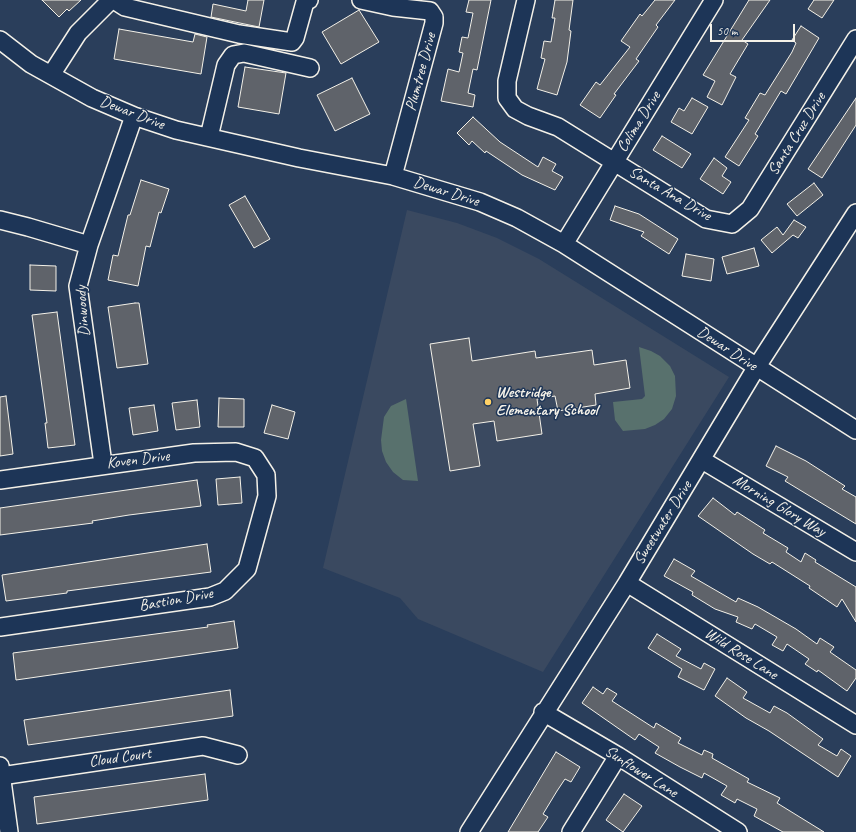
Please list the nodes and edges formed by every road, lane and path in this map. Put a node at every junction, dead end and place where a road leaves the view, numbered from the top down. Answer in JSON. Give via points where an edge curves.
{"nodes":[{"id":1,"x":113,"y":0,"type":"edge"},
{"id":2,"x":309,"y":0,"type":"edge"},
{"id":3,"x":361,"y":0,"type":"edge"},
{"id":4,"x":526,"y":0,"type":"edge"},
{"id":5,"x":714,"y":0,"type":"edge"},
{"id":6,"x":394,"y":3,"type":"edge"},
{"id":7,"x":429,"y":5,"type":"edge"},
{"id":8,"x":856,"y":39,"type":"edge"},
{"id":9,"x":0,"y":40,"type":"edge"},
{"id":10,"x":310,"y":68,"type":"dead end"},
{"id":11,"x":51,"y":75,"type":"junction"},
{"id":12,"x":134,"y":116,"type":"junction"},
{"id":13,"x":209,"y":137,"type":"junction"},
{"id":14,"x":614,"y":161,"type":"junction"},
{"id":15,"x":393,"y":176,"type":"junction"},
{"id":16,"x":856,"y":213,"type":"edge"},
{"id":17,"x":0,"y":220,"type":"edge"},
{"id":18,"x":732,"y":224,"type":"joint"},
{"id":19,"x":564,"y":244,"type":"junction"},
{"id":20,"x":89,"y":245,"type":"junction"},
{"id":21,"x":756,"y":368,"type":"junction"},
{"id":22,"x":856,"y":430,"type":"edge"},
{"id":23,"x":702,"y":460,"type":"junction"},
{"id":24,"x":104,"y":464,"type":"junction"},
{"id":25,"x":266,"y":475,"type":"joint"},
{"id":26,"x":0,"y":480,"type":"edge"},
{"id":27,"x":856,"y":552,"type":"edge"},
{"id":28,"x":627,"y":583,"type":"junction"},
{"id":29,"x":0,"y":627,"type":"edge"},
{"id":30,"x":543,"y":712,"type":"junction"},
{"id":31,"x":856,"y":725,"type":"edge"},
{"id":32,"x":238,"y":755,"type":"dead end"},
{"id":33,"x":618,"y":756,"type":"junction"},
{"id":34,"x":1,"y":771,"type":"edge"},
{"id":35,"x":734,"y":831,"type":"edge"},
{"id":36,"x":10,"y":832,"type":"edge"},
{"id":37,"x":469,"y":832,"type":"edge"},
{"id":38,"x":571,"y":832,"type":"edge"}],
"edges":[{"from":1,"to":2,"type":"street","via":[[125,7],[224,30],[292,42],[305,2]]},
{"from":1,"to":11,"type":"street","via":[[78,33]]},
{"from":3,"to":6,"type":"street","name":"Plumtree Drive"},
{"from":4,"to":14,"type":"street","name":"Santa Ana Drive","via":[[507,81],[507,98],[515,110],[558,127]]},
{"from":5,"to":14,"type":"street","name":"Colima Drive"},
{"from":6,"to":7,"type":"street","name":"Plumtree Drive"},
{"from":7,"to":15,"type":"street","name":"Plumtree Drive","via":[[434,17],[433,30]]},
{"from":8,"to":18,"type":"street","name":"Santa Cruz Drive","via":[[750,209]]},
{"from":9,"to":11,"type":"street","name":"Dewar Drive","via":[[31,64]]},
{"from":10,"to":13,"type":"street","via":[[244,53],[233,55],[226,65]]},
{"from":11,"to":12,"type":"street","name":"Dewar Drive","via":[[92,98]]},
{"from":12,"to":13,"type":"street","name":"Dewar Drive","via":[[176,130]]},
{"from":12,"to":20,"type":"street","name":"Dinwoody"},
{"from":13,"to":15,"type":"street","name":"Dewar Drive"},
{"from":14,"to":18,"type":"street","name":"Santa Ana Drive","via":[[706,219]]},
{"from":14,"to":19,"type":"street","name":"Colima Drive"},
{"from":15,"to":19,"type":"street","name":"Dewar Drive","via":[[480,202]]},
{"from":16,"to":21,"type":"street","name":"Sweetwater Drive"},
{"from":17,"to":20,"type":"street"},
{"from":19,"to":21,"type":"street","name":"Dewar Drive"},
{"from":20,"to":24,"type":"street","name":"Dinwoody","via":[[78,286]]},
{"from":21,"to":22,"type":"street","name":"Dewar Drive"},
{"from":21,"to":23,"type":"street","name":"Sweetwater Drive"},
{"from":23,"to":27,"type":"street","name":"Morning Glory Way"},
{"from":23,"to":28,"type":"street","name":"Sweetwater Drive"},
{"from":24,"to":25,"type":"street","name":"Koven Drive","via":[[194,453],[236,452],[255,458]]},
{"from":24,"to":26,"type":"street","name":"Koven Drive"},
{"from":25,"to":29,"type":"street","name":"Bastion Drive","via":[[267,496],[247,568],[225,591],[210,597]]},
{"from":28,"to":30,"type":"street","name":"Sweetwater Drive"},
{"from":28,"to":31,"type":"street","name":"Wild Rose Lane"},
{"from":30,"to":33,"type":"street","name":"Sunflower Lane"},
{"from":30,"to":37,"type":"street","name":"Sweetwater Drive"},
{"from":32,"to":34,"type":"street","name":"Cloud Court","via":[[204,746]]},
{"from":33,"to":35,"type":"street","name":"Sunflower Lane"},
{"from":33,"to":38,"type":"street"},
{"from":34,"to":36,"type":"street"}]}
